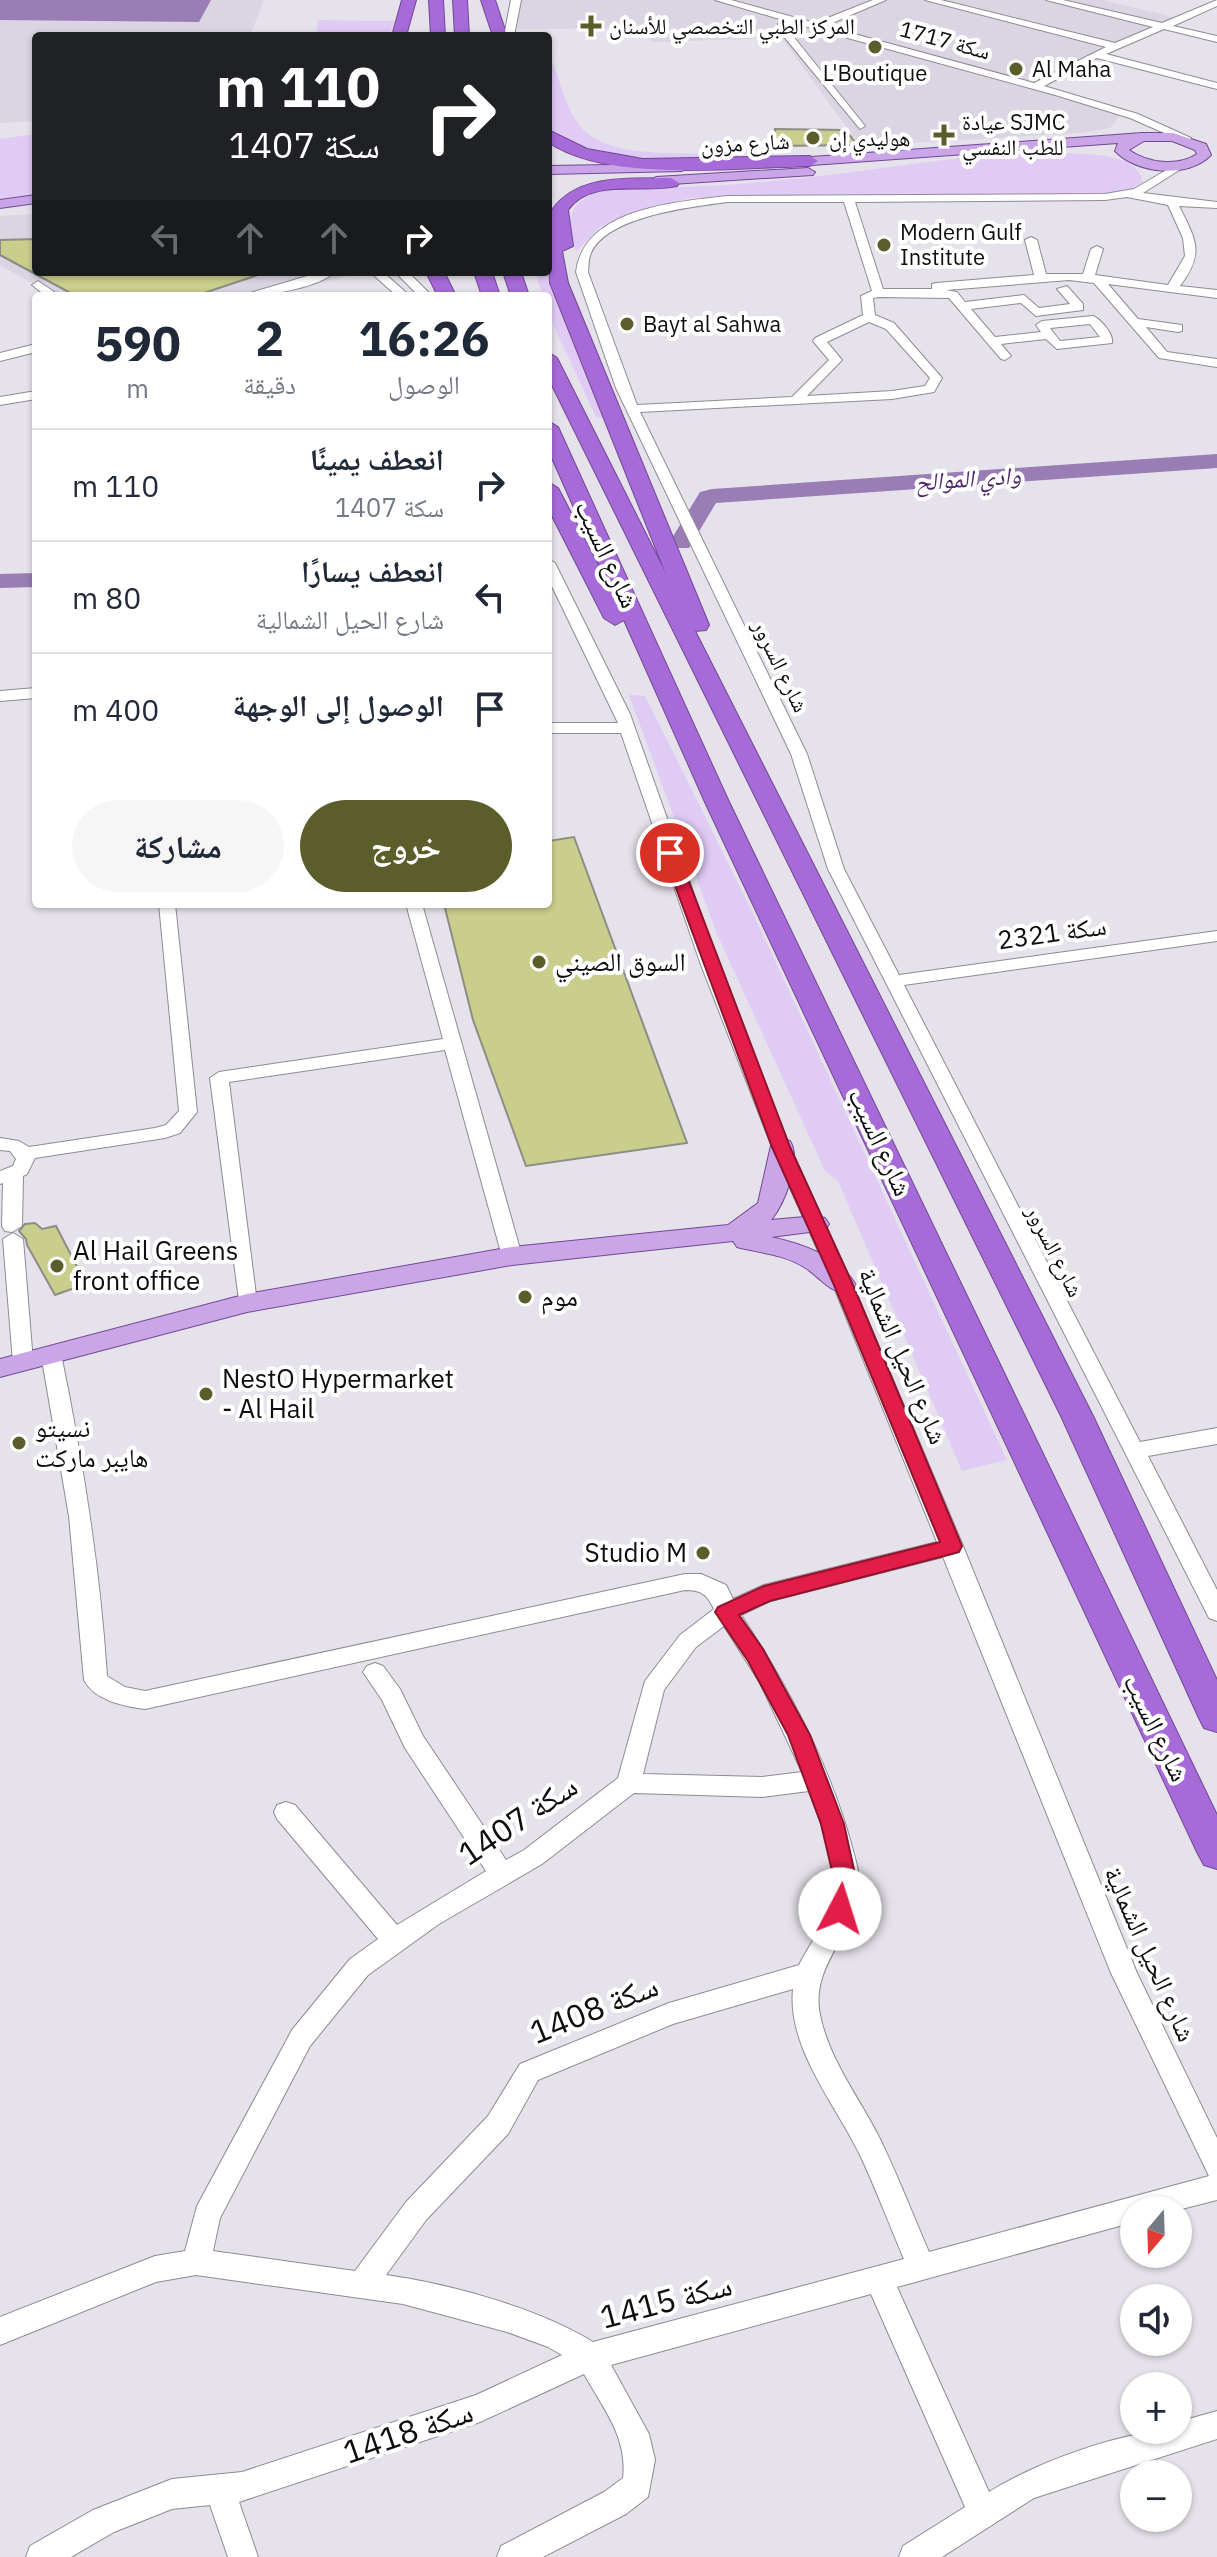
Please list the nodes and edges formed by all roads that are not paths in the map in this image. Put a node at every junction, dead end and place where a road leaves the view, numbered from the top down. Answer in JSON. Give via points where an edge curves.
{"nodes":[{"id":1,"x":409,"y":0,"type":"edge"},
{"id":2,"x":436,"y":0,"type":"edge"},
{"id":3,"x":460,"y":0,"type":"edge"},
{"id":4,"x":488,"y":0,"type":"edge"},
{"id":5,"x":516,"y":0,"type":"edge"},
{"id":6,"x":720,"y":0,"type":"edge"},
{"id":7,"x":767,"y":0,"type":"edge"},
{"id":8,"x":881,"y":0,"type":"edge"},
{"id":9,"x":930,"y":0,"type":"edge"},
{"id":10,"x":1051,"y":0,"type":"edge"},
{"id":11,"x":1211,"y":0,"type":"edge"},
{"id":12,"x":1217,"y":2,"type":"edge"},
{"id":13,"x":750,"y":8,"type":"junction"},
{"id":14,"x":1136,"y":8,"type":"dead end"},
{"id":15,"x":1110,"y":14,"type":"junction"},
{"id":16,"x":793,"y":19,"type":"junction"},
{"id":17,"x":1182,"y":19,"type":"junction"},
{"id":18,"x":1096,"y":21,"type":"dead end"},
{"id":19,"x":816,"y":26,"type":"junction"},
{"id":20,"x":1164,"y":27,"type":"junction"},
{"id":21,"x":1082,"y":28,"type":"dead end"},
{"id":22,"x":400,"y":32,"type":"edge"},
{"id":23,"x":438,"y":32,"type":"edge"},
{"id":24,"x":462,"y":32,"type":"edge"},
{"id":25,"x":499,"y":32,"type":"edge"},
{"id":26,"x":510,"y":32,"type":"edge"},
{"id":27,"x":1068,"y":34,"type":"junction"},
{"id":28,"x":1217,"y":39,"type":"edge"},
{"id":29,"x":1117,"y":47,"type":"junction"},
{"id":30,"x":1096,"y":55,"type":"junction"},
{"id":31,"x":1036,"y":86,"type":"junction"},
{"id":32,"x":1217,"y":86,"type":"edge"},
{"id":33,"x":1113,"y":110,"type":"junction"},
{"id":34,"x":860,"y":126,"type":"dead end"},
{"id":35,"x":552,"y":138,"type":"edge"},
{"id":36,"x":1139,"y":138,"type":"junction"},
{"id":37,"x":1192,"y":142,"type":"junction"},
{"id":38,"x":1217,"y":150,"type":"edge"},
{"id":39,"x":1135,"y":160,"type":"junction"},
{"id":40,"x":810,"y":161,"type":"junction"},
{"id":41,"x":1217,"y":163,"type":"edge"},
{"id":42,"x":1185,"y":164,"type":"junction"},
{"id":43,"x":552,"y":170,"type":"edge"},
{"id":44,"x":715,"y":180,"type":"junction"},
{"id":45,"x":552,"y":182,"type":"edge"},
{"id":46,"x":1150,"y":184,"type":"junction"},
{"id":47,"x":1128,"y":194,"type":"junction"},
{"id":48,"x":849,"y":199,"type":"junction"},
{"id":49,"x":32,"y":200,"type":"edge"},
{"id":50,"x":1172,"y":202,"type":"junction"},
{"id":51,"x":0,"y":204,"type":"edge"},
{"id":52,"x":1217,"y":205,"type":"edge"},
{"id":53,"x":32,"y":208,"type":"edge"},
{"id":54,"x":0,"y":212,"type":"edge"},
{"id":55,"x":1031,"y":240,"type":"dead end"},
{"id":56,"x":1097,"y":249,"type":"dead end"},
{"id":57,"x":552,"y":253,"type":"edge"},
{"id":58,"x":322,"y":276,"type":"edge"},
{"id":59,"x":381,"y":276,"type":"edge"},
{"id":60,"x":405,"y":276,"type":"edge"},
{"id":61,"x":1041,"y":278,"type":"junction"},
{"id":62,"x":1092,"y":278,"type":"junction"},
{"id":63,"x":559,"y":283,"type":"junction"},
{"id":64,"x":38,"y":285,"type":"dead end"},
{"id":65,"x":1063,"y":289,"type":"dead end"},
{"id":66,"x":1171,"y":289,"type":"junction"},
{"id":67,"x":48,"y":292,"type":"edge"},
{"id":68,"x":262,"y":292,"type":"edge"},
{"id":69,"x":399,"y":292,"type":"edge"},
{"id":70,"x":422,"y":292,"type":"edge"},
{"id":71,"x":879,"y":293,"type":"junction"},
{"id":72,"x":1217,"y":294,"type":"edge"},
{"id":73,"x":963,"y":306,"type":"junction"},
{"id":74,"x":869,"y":317,"type":"junction"},
{"id":75,"x":1132,"y":322,"type":"junction"},
{"id":76,"x":1178,"y":328,"type":"dead end"},
{"id":77,"x":1049,"y":335,"type":"dead end"},
{"id":78,"x":992,"y":341,"type":"junction"},
{"id":79,"x":32,"y":349,"type":"edge"},
{"id":80,"x":1005,"y":356,"type":"dead end"},
{"id":81,"x":0,"y":357,"type":"edge"},
{"id":82,"x":1217,"y":363,"type":"edge"},
{"id":83,"x":552,"y":366,"type":"edge"},
{"id":84,"x":32,"y":393,"type":"edge"},
{"id":85,"x":0,"y":401,"type":"edge"},
{"id":86,"x":795,"y":401,"type":"junction"},
{"id":87,"x":632,"y":409,"type":"junction"},
{"id":88,"x":552,"y":436,"type":"edge"},
{"id":89,"x":552,"y":496,"type":"edge"},
{"id":90,"x":552,"y":571,"type":"edge"},
{"id":91,"x":32,"y":693,"type":"edge"},
{"id":92,"x":0,"y":696,"type":"edge"},
{"id":93,"x":619,"y":707,"type":"junction"},
{"id":94,"x":726,"y":719,"type":"junction"},
{"id":95,"x":568,"y":726,"type":"junction"},
{"id":96,"x":552,"y":728,"type":"edge"},
{"id":97,"x":627,"y":728,"type":"junction"},
{"id":98,"x":717,"y":802,"type":"junction"},
{"id":99,"x":167,"y":908,"type":"edge"},
{"id":100,"x":415,"y":908,"type":"edge"},
{"id":101,"x":1217,"y":936,"type":"edge"},
{"id":102,"x":893,"y":981,"type":"junction"},
{"id":103,"x":453,"y":1043,"type":"junction"},
{"id":104,"x":0,"y":1144,"type":"edge"},
{"id":105,"x":781,"y":1147,"type":"junction"},
{"id":106,"x":25,"y":1154,"type":"junction"},
{"id":107,"x":7,"y":1176,"type":"edge"},
{"id":108,"x":816,"y":1224,"type":"junction"},
{"id":109,"x":719,"y":1236,"type":"junction"},
{"id":110,"x":512,"y":1256,"type":"junction"},
{"id":111,"x":843,"y":1285,"type":"junction"},
{"id":112,"x":247,"y":1303,"type":"junction"},
{"id":113,"x":51,"y":1354,"type":"junction"},
{"id":114,"x":11,"y":1365,"type":"edge"},
{"id":115,"x":1217,"y":1436,"type":"edge"},
{"id":116,"x":1133,"y":1451,"type":"junction"},
{"id":117,"x":952,"y":1546,"type":"junction"},
{"id":118,"x":726,"y":1612,"type":"junction"},
{"id":119,"x":1217,"y":1612,"type":"edge"},
{"id":120,"x":375,"y":1672,"type":"dead end"},
{"id":121,"x":1217,"y":1718,"type":"edge"},
{"id":122,"x":816,"y":1780,"type":"junction"},
{"id":123,"x":629,"y":1783,"type":"junction"},
{"id":124,"x":286,"y":1812,"type":"dead end"},
{"id":125,"x":1217,"y":1854,"type":"edge"},
{"id":126,"x":502,"y":1875,"type":"junction"},
{"id":127,"x":395,"y":1941,"type":"junction"},
{"id":128,"x":808,"y":1974,"type":"junction"},
{"id":129,"x":1217,"y":2167,"type":"edge"},
{"id":130,"x":1217,"y":2187,"type":"edge"},
{"id":131,"x":196,"y":2262,"type":"junction"},
{"id":132,"x":922,"y":2267,"type":"junction"},
{"id":133,"x":879,"y":2279,"type":"junction"},
{"id":134,"x":362,"y":2285,"type":"junction"},
{"id":135,"x":0,"y":2331,"type":"edge"},
{"id":136,"x":590,"y":2357,"type":"junction"},
{"id":137,"x":1217,"y":2425,"type":"edge"},
{"id":138,"x":220,"y":2489,"type":"junction"},
{"id":139,"x":983,"y":2514,"type":"junction"},
{"id":140,"x":47,"y":2555,"type":"edge"},
{"id":141,"x":243,"y":2557,"type":"edge"},
{"id":142,"x":512,"y":2557,"type":"edge"},
{"id":143,"x":914,"y":2557,"type":"edge"}],
"edges":[{"from":1,"to":22,"type":"highway"},
{"from":2,"to":23,"type":"highway"},
{"from":3,"to":24,"type":"highway"},
{"from":4,"to":25,"type":"highway"},
{"from":5,"to":26,"type":"street"},
{"from":6,"to":13,"type":"street","name":"سكة 1717"},
{"from":7,"to":13,"type":"street"},
{"from":8,"to":19,"type":"street"},
{"from":9,"to":27,"type":"street"},
{"from":10,"to":15,"type":"street"},
{"from":11,"to":12,"type":"street"},
{"from":12,"to":17,"type":"street"},
{"from":13,"to":16,"type":"street","name":"سكة 1717"},
{"from":14,"to":17,"type":"street"},
{"from":15,"to":18,"type":"street"},
{"from":15,"to":20,"type":"street"},
{"from":16,"to":19,"type":"street","name":"سكة 1717"},
{"from":16,"to":34,"type":"street","via":[[783,24],[784,31]]},
{"from":17,"to":20,"type":"street"},
{"from":19,"to":31,"type":"street","name":"سكة 1717"},
{"from":20,"to":28,"type":"street"},
{"from":20,"to":29,"type":"street"},
{"from":21,"to":27,"type":"street"},
{"from":27,"to":29,"type":"street"},
{"from":29,"to":30,"type":"street"},
{"from":30,"to":31,"type":"street"},
{"from":30,"to":32,"type":"street"},
{"from":31,"to":33,"type":"street","name":"سكة 1717"},
{"from":33,"to":36,"type":"street","name":"سكة 1717","via":[[1143,127]]},
{"from":33,"to":37,"type":"street","name":"سكة 1717"},
{"from":35,"to":40,"type":"highway","via":[[568,148],[618,162]]},
{"from":36,"to":37,"type":"main road","name":"شارع مزون"},
{"from":36,"to":39,"type":"main road","via":[[1122,146]]},
{"from":36,"to":40,"type":"main road","name":"شارع مزون"},
{"from":37,"to":38,"type":"main road"},
{"from":37,"to":42,"type":"main road","via":[[1204,155]]},
{"from":39,"to":42,"type":"main road","name":"شارع مزون"},
{"from":39,"to":44,"type":"main road","name":"شارع مزون","via":[[1069,149],[1027,150]]},
{"from":39,"to":46,"type":"street","via":[[1148,173]]},
{"from":40,"to":43,"type":"main road","name":"شارع مزون"},
{"from":41,"to":42,"type":"main road"},
{"from":42,"to":46,"type":"street","name":"شارع السرور"},
{"from":44,"to":45,"type":"main road","name":"شارع مزون"},
{"from":44,"to":63,"type":"highway","via":[[609,185],[568,199],[560,210],[566,265]]},
{"from":46,"to":47,"type":"street","name":"شارع السرور"},
{"from":47,"to":48,"type":"street","name":"شارع السرور"},
{"from":47,"to":50,"type":"street"},
{"from":48,"to":71,"type":"street"},
{"from":48,"to":87,"type":"street","name":"شارع السرور","via":[[727,199],[680,205],[623,222],[596,239],[585,253],[582,272]]},
{"from":49,"to":51,"type":"main road"},
{"from":50,"to":52,"type":"street"},
{"from":50,"to":66,"type":"street","via":[[1193,249],[1188,270]]},
{"from":53,"to":54,"type":"main road"},
{"from":55,"to":61,"type":"street"},
{"from":56,"to":62,"type":"street"},
{"from":57,"to":63,"type":"highway"},
{"from":58,"to":68,"type":"street"},
{"from":59,"to":69,"type":"street"},
{"from":60,"to":70,"type":"street"},
{"from":61,"to":62,"type":"street"},
{"from":61,"to":71,"type":"street"},
{"from":62,"to":66,"type":"street"},
{"from":62,"to":75,"type":"street"},
{"from":63,"to":94,"type":"highway","via":[[695,615]]},
{"from":64,"to":67,"type":"street"},
{"from":65,"to":73,"type":"street","via":[[1079,307],[1036,312],[1024,299]]},
{"from":66,"to":72,"type":"street"},
{"from":71,"to":73,"type":"street","via":[[944,293]]},
{"from":71,"to":74,"type":"street","via":[[867,296]]},
{"from":73,"to":78,"type":"street"},
{"from":74,"to":86,"type":"street","via":[[819,341],[836,360]]},
{"from":74,"to":86,"type":"street","via":[[890,326],[936,378],[934,385],[920,392]]},
{"from":75,"to":76,"type":"street"},
{"from":75,"to":82,"type":"street","via":[[1163,355]]},
{"from":77,"to":78,"type":"street"},
{"from":78,"to":80,"type":"street"},
{"from":79,"to":81,"type":"street"},
{"from":83,"to":94,"type":"highway","name":"شارع السيب"},
{"from":84,"to":85,"type":"street"},
{"from":86,"to":87,"type":"street"},
{"from":87,"to":102,"type":"street","name":"شارع السرور","via":[[799,754],[836,869]]},
{"from":88,"to":98,"type":"highway","name":"شارع السيب"},
{"from":89,"to":98,"type":"highway","via":[[682,752]]},
{"from":90,"to":93,"type":"street","name":"شارع الحيل الشمالية"},
{"from":91,"to":92,"type":"street"},
{"from":93,"to":95,"type":"street"},
{"from":93,"to":97,"type":"street","name":"شارع الحيل الشمالية"},
{"from":94,"to":121,"type":"highway","name":"شارع السيب","via":[[1077,1416]]},
{"from":95,"to":96,"type":"street"},
{"from":95,"to":97,"type":"street"},
{"from":97,"to":105,"type":"street","name":"شارع الحيل الشمالية"},
{"from":98,"to":125,"type":"highway","name":"شارع السيب"},
{"from":99,"to":106,"type":"street","via":[[188,1112],[173,1129],[158,1134]]},
{"from":100,"to":103,"type":"street"},
{"from":101,"to":102,"type":"street","name":"سكة 2321"},
{"from":102,"to":116,"type":"street","name":"شارع السرور"},
{"from":103,"to":110,"type":"street"},
{"from":103,"to":112,"type":"street","via":[[219,1078]]},
{"from":104,"to":106,"type":"street"},
{"from":105,"to":108,"type":"street","name":"شارع الحيل الشمالية"},
{"from":105,"to":109,"type":"main road","via":[[772,1205],[763,1217]]},
{"from":106,"to":107,"type":"street","via":[[24,1164]]},
{"from":107,"to":114,"type":"street"},
{"from":108,"to":109,"type":"main road"},
{"from":108,"to":111,"type":"street","name":"شارع الحيل الشمالية"},
{"from":109,"to":110,"type":"main road"},
{"from":109,"to":111,"type":"main road","via":[[811,1257]]},
{"from":110,"to":112,"type":"main road"},
{"from":111,"to":117,"type":"street","name":"شارع الحيل الشمالية"},
{"from":112,"to":113,"type":"main road"},
{"from":113,"to":114,"type":"main road"},
{"from":113,"to":118,"type":"street","via":[[92,1599],[96,1680],[125,1697],[145,1700],[685,1582],[701,1582],[718,1591]]},
{"from":115,"to":116,"type":"street"},
{"from":116,"to":119,"type":"street","name":"شارع السرور"},
{"from":117,"to":118,"type":"street","via":[[764,1594]]},
{"from":117,"to":129,"type":"street","name":"شارع الحيل الشمالية","via":[[1124,1973]]},
{"from":118,"to":122,"type":"street","via":[[799,1735]]},
{"from":118,"to":123,"type":"street","via":[[688,1641],[653,1687]]},
{"from":120,"to":126,"type":"street","via":[[413,1741]]},
{"from":122,"to":123,"type":"street","via":[[762,1787]]},
{"from":122,"to":128,"type":"street","via":[[833,1824],[847,1888],[833,1931]]},
{"from":123,"to":126,"type":"street","name":"سكة 1407"},
{"from":124,"to":127,"type":"street"},
{"from":126,"to":127,"type":"street","name":"سكة 1407"},
{"from":127,"to":131,"type":"street","name":"سكة 1407","via":[[359,1967],[301,2038],[207,2215]]},
{"from":128,"to":132,"type":"street","via":[[805,1994],[816,2044],[869,2145]]},
{"from":128,"to":134,"type":"street","name":"سكة 1408","via":[[669,2014],[529,2072],[498,2125],[416,2211]]},
{"from":130,"to":132,"type":"street","name":"سكة 1415"},
{"from":131,"to":134,"type":"street","name":"سكة 1415"},
{"from":131,"to":135,"type":"street","name":"سكة 1415","via":[[155,2269]]},
{"from":132,"to":133,"type":"street","name":"سكة 1415"},
{"from":133,"to":136,"type":"street","name":"سكة 1415"},
{"from":133,"to":139,"type":"street"},
{"from":134,"to":136,"type":"street","name":"سكة 1415","via":[[507,2318],[557,2336]]},
{"from":136,"to":138,"type":"street","name":"سكة 1418","via":[[480,2408],[242,2487]]},
{"from":136,"to":142,"type":"street","via":[[634,2434],[640,2460],[637,2486]]},
{"from":137,"to":139,"type":"street","via":[[1026,2486]]},
{"from":138,"to":140,"type":"street","name":"سكة 1418","via":[[172,2494],[104,2521]]},
{"from":138,"to":141,"type":"street"},
{"from":139,"to":143,"type":"street"}]}
